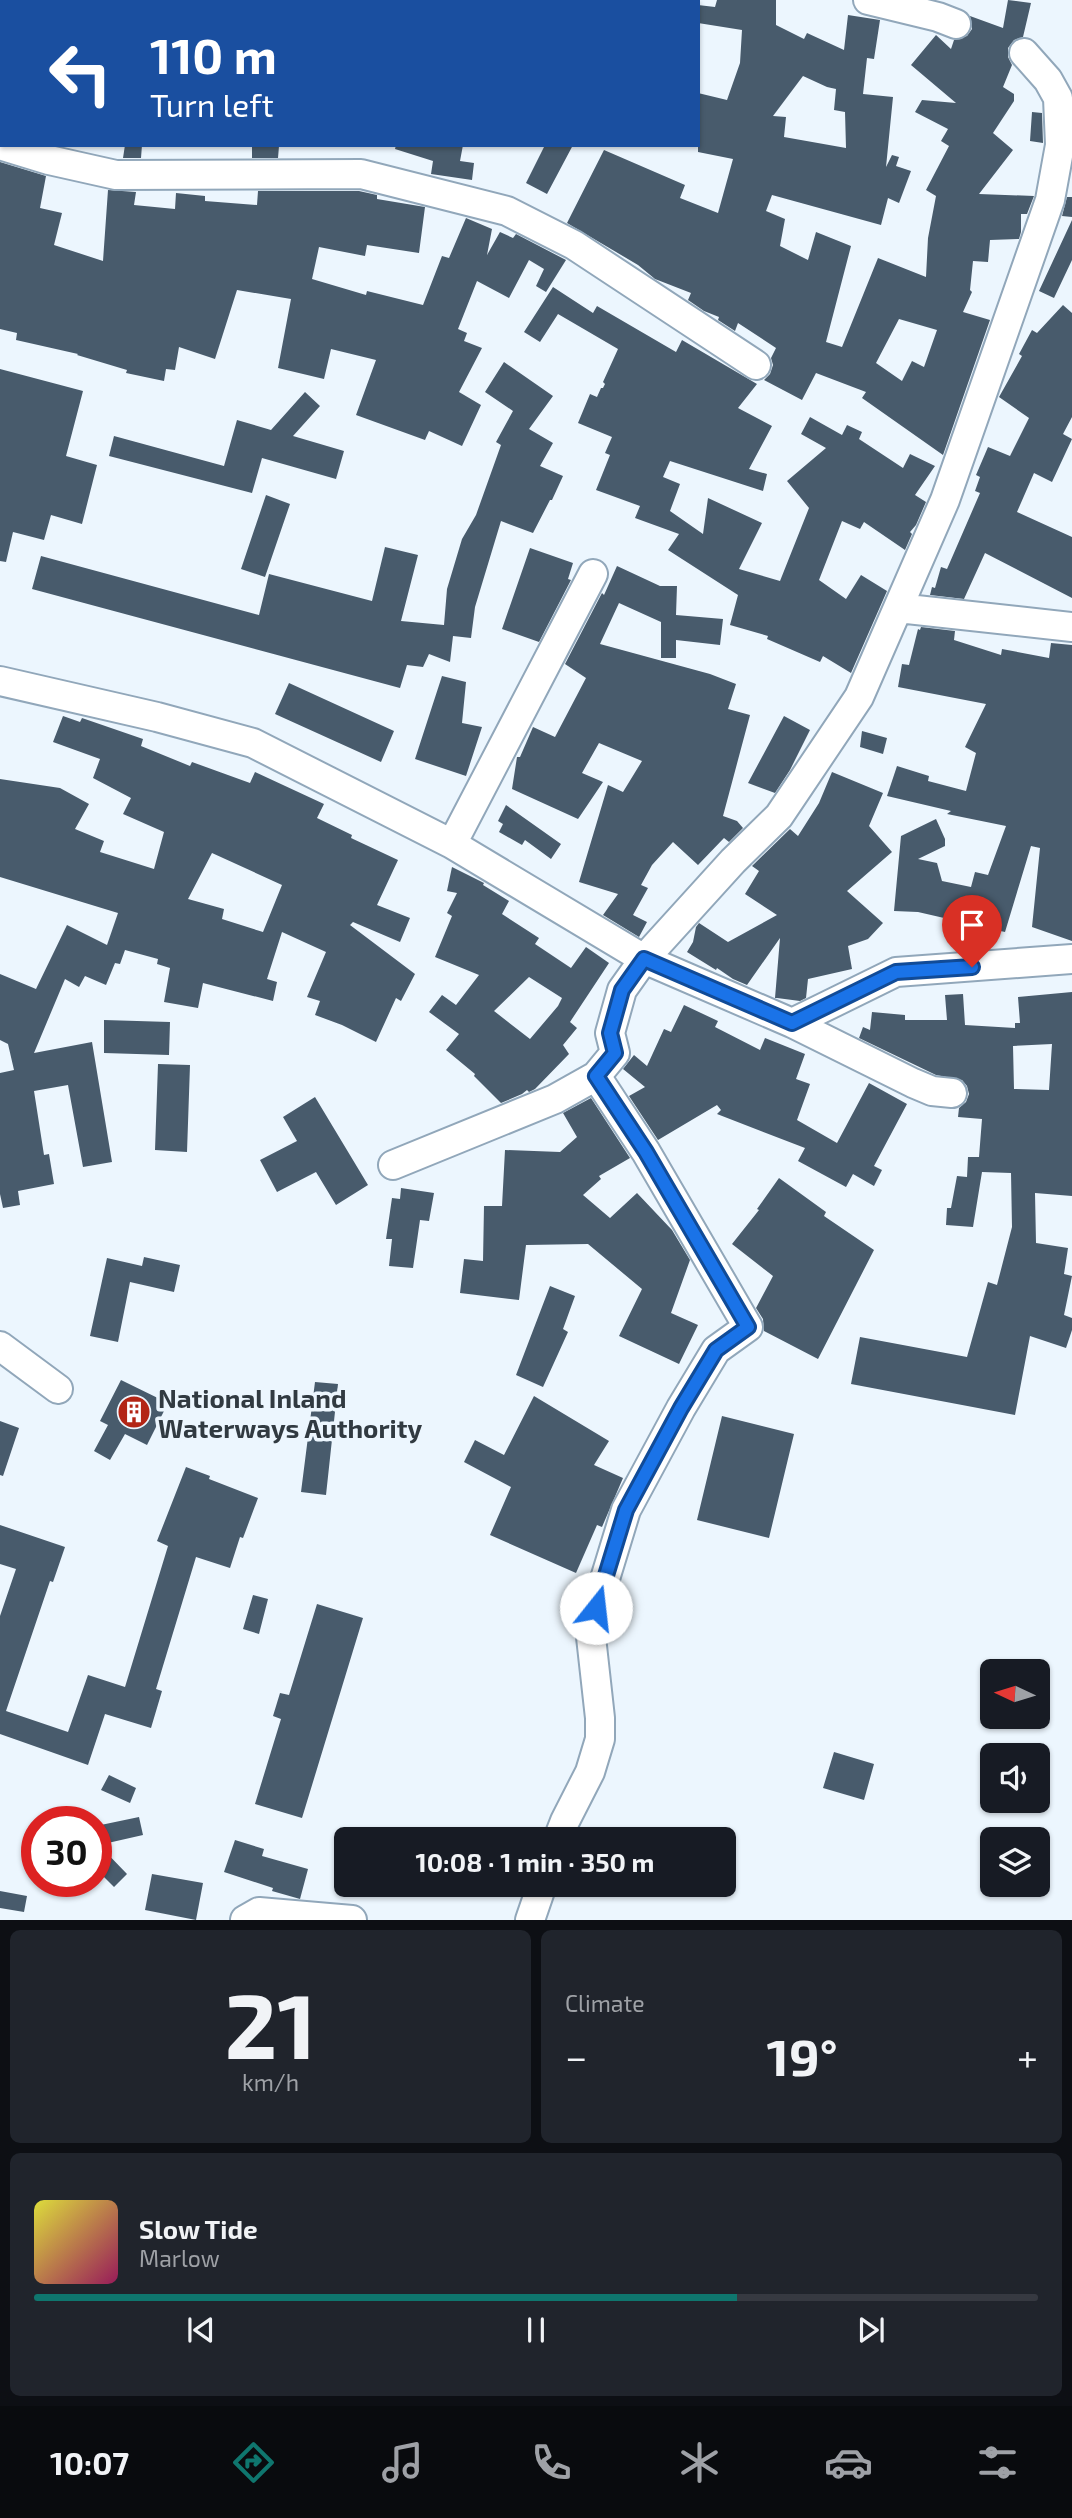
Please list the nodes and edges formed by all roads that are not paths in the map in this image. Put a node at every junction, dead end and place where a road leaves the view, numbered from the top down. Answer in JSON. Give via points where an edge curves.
{"nodes":[{"id":1,"x":867,"y":0,"type":"edge"},
{"id":2,"x":956,"y":24,"type":"dead end"},
{"id":3,"x":1024,"y":53,"type":"dead end"},
{"id":4,"x":8,"y":147,"type":"edge"},
{"id":5,"x":1066,"y":148,"type":"edge"},
{"id":6,"x":757,"y":365,"type":"dead end"},
{"id":7,"x":593,"y":574,"type":"dead end"},
{"id":8,"x":898,"y":608,"type":"junction"},
{"id":9,"x":1072,"y":626,"type":"edge"},
{"id":10,"x":0,"y":681,"type":"edge"},
{"id":11,"x":452,"y":844,"type":"junction"},
{"id":12,"x":644,"y":959,"type":"junction"},
{"id":13,"x":1072,"y":960,"type":"edge"},
{"id":14,"x":792,"y":1023,"type":"junction"},
{"id":15,"x":596,"y":1076,"type":"junction"},
{"id":16,"x":952,"y":1093,"type":"dead end"},
{"id":17,"x":393,"y":1165,"type":"dead end"},
{"id":18,"x":0,"y":1346,"type":"edge"},
{"id":19,"x":58,"y":1389,"type":"dead end"},
{"id":20,"x":564,"y":1827,"type":"edge"},
{"id":21,"x":538,"y":1897,"type":"edge"},
{"id":22,"x":245,"y":1920,"type":"edge"},
{"id":23,"x":352,"y":1920,"type":"edge"},
{"id":24,"x":530,"y":1920,"type":"edge"}],
"edges":[{"from":1,"to":2,"type":"street"},
{"from":3,"to":5,"type":"street","via":[[1058,98]]},
{"from":4,"to":6,"type":"street","via":[[116,175],[361,174],[507,211],[574,245]]},
{"from":5,"to":8,"type":"street","via":[[945,500]]},
{"from":7,"to":11,"type":"street"},
{"from":8,"to":9,"type":"street"},
{"from":8,"to":12,"type":"street","via":[[859,697],[779,816]]},
{"from":10,"to":11,"type":"street","via":[[253,743]]},
{"from":11,"to":12,"type":"street"},
{"from":12,"to":14,"type":"street"},
{"from":12,"to":15,"type":"street","via":[[622,990],[610,1033],[615,1053]]},
{"from":13,"to":14,"type":"street","via":[[896,972]]},
{"from":14,"to":16,"type":"street","via":[[913,1083]]},
{"from":15,"to":17,"type":"street","via":[[555,1099]]},
{"from":15,"to":20,"type":"street","via":[[748,1327],[716,1350],[626,1510],[590,1628],[600,1739]]},
{"from":18,"to":19,"type":"street"},
{"from":21,"to":24,"type":"street"},
{"from":22,"to":23,"type":"street","via":[[259,1912]]}]}
